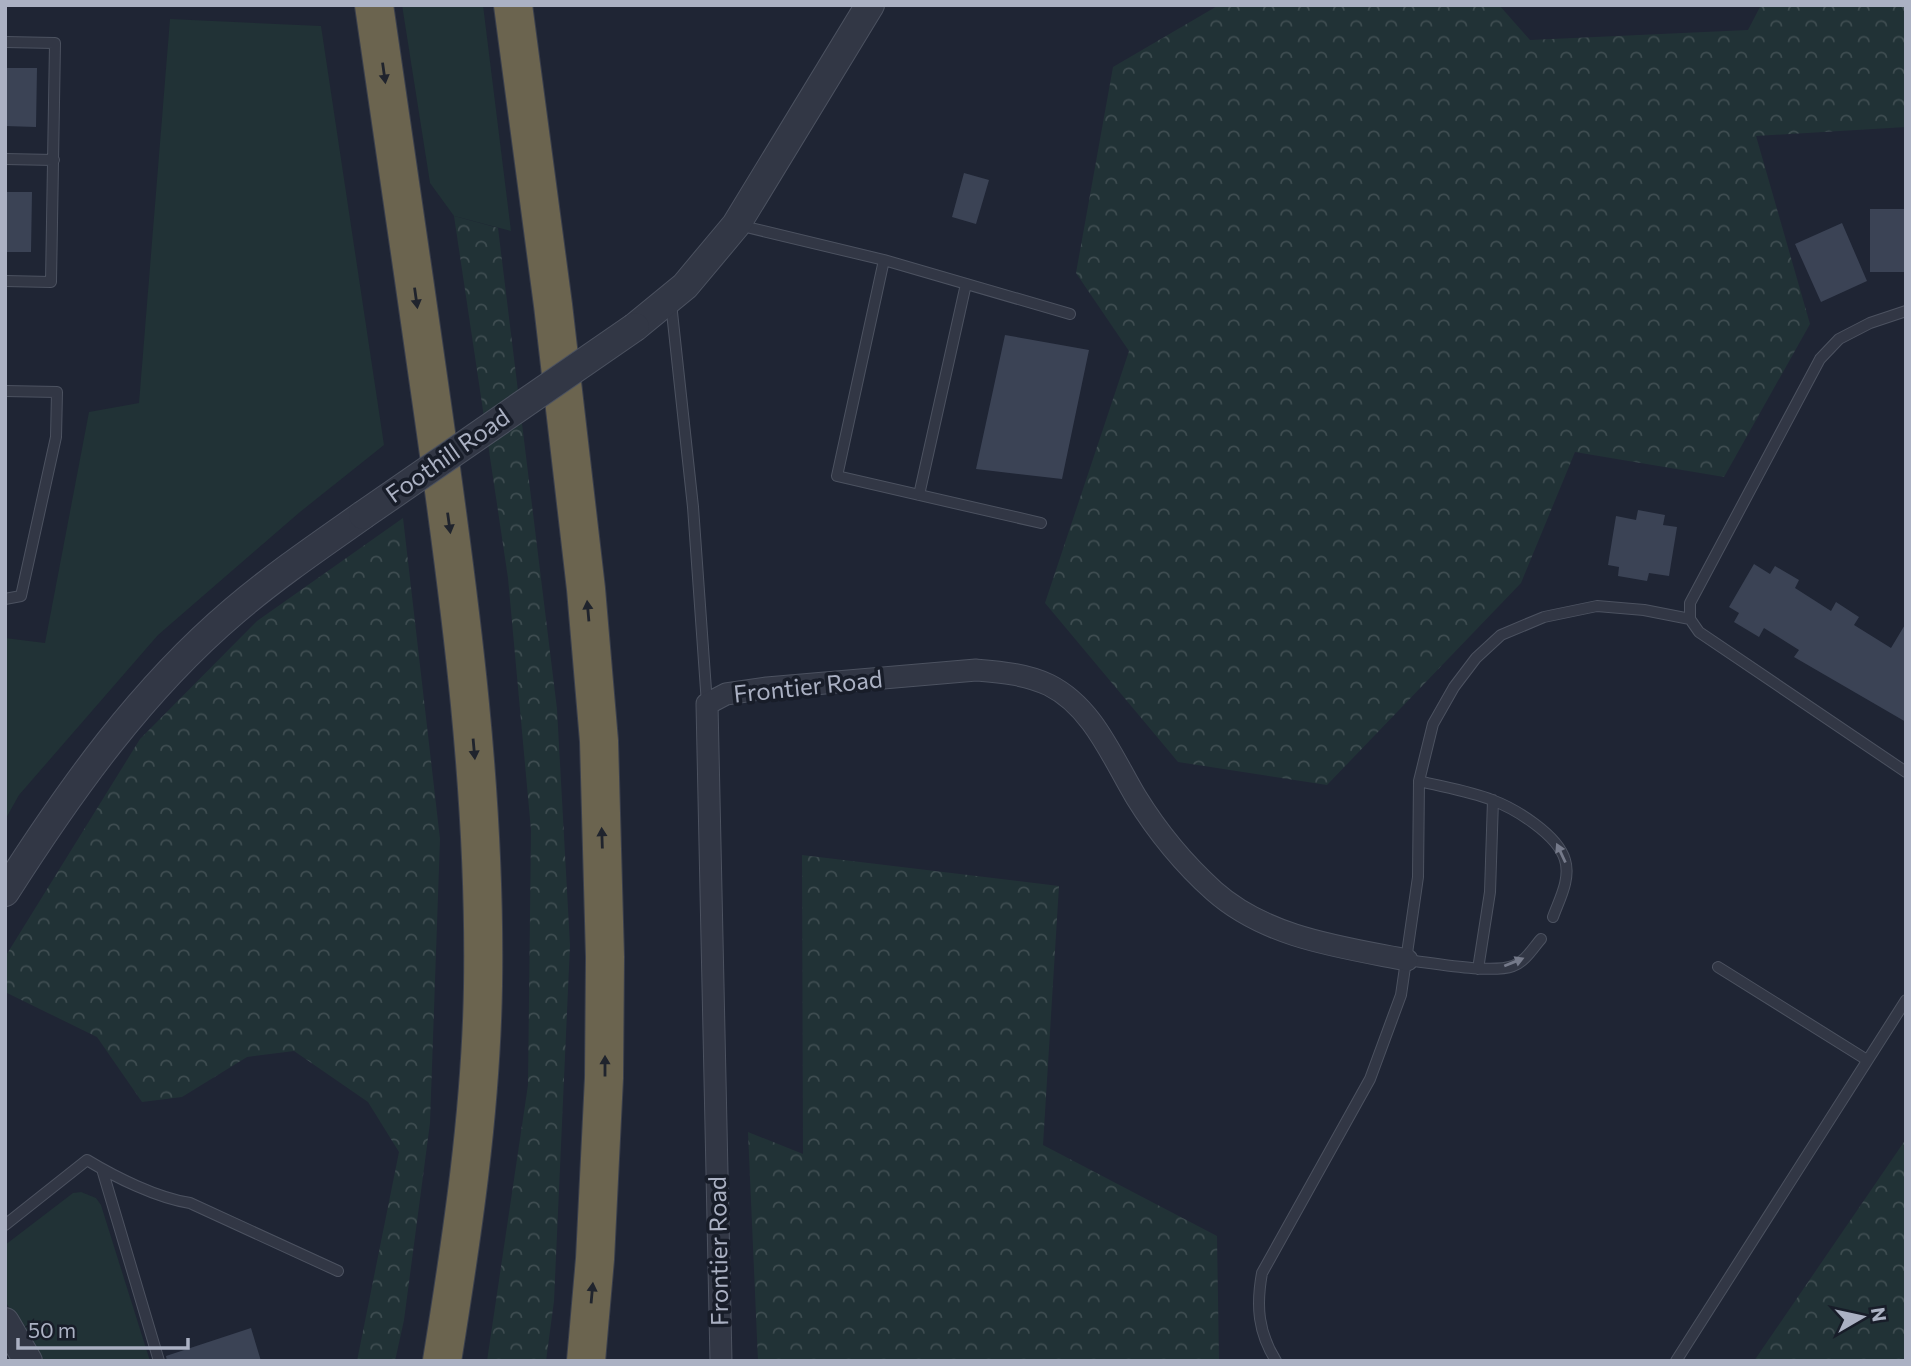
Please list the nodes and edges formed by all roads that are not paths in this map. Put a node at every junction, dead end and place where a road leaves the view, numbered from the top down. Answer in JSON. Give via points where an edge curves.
{"nodes":[{"id":1,"x":374,"y":5,"type":"edge"},
{"id":2,"x":513,"y":5,"type":"edge"},
{"id":3,"x":870,"y":5,"type":"edge"},
{"id":4,"x":5,"y":42,"type":"edge"},
{"id":5,"x":5,"y":159,"type":"edge"},
{"id":6,"x":54,"y":160,"type":"junction"},
{"id":7,"x":736,"y":225,"type":"junction"},
{"id":8,"x":884,"y":260,"type":"junction"},
{"id":9,"x":5,"y":281,"type":"edge"},
{"id":10,"x":966,"y":284,"type":"junction"},
{"id":11,"x":671,"y":300,"type":"junction"},
{"id":12,"x":1906,"y":311,"type":"edge"},
{"id":13,"x":1070,"y":314,"type":"dead end"},
{"id":14,"x":5,"y":391,"type":"edge"},
{"id":15,"x":919,"y":495,"type":"junction"},
{"id":16,"x":1041,"y":523,"type":"dead end"},
{"id":17,"x":5,"y":599,"type":"edge"},
{"id":18,"x":1690,"y":619,"type":"junction"},
{"id":19,"x":707,"y":704,"type":"junction"},
{"id":20,"x":1906,"y":772,"type":"edge"},
{"id":21,"x":1419,"y":781,"type":"junction"},
{"id":22,"x":1493,"y":800,"type":"junction"},
{"id":23,"x":5,"y":892,"type":"edge"},
{"id":24,"x":1553,"y":917,"type":"dead end"},
{"id":25,"x":1541,"y":939,"type":"dead end"},
{"id":26,"x":1408,"y":960,"type":"junction"},
{"id":27,"x":1718,"y":967,"type":"dead end"},
{"id":28,"x":1478,"y":969,"type":"junction"},
{"id":29,"x":1906,"y":1000,"type":"edge"},
{"id":30,"x":1867,"y":1060,"type":"junction"},
{"id":31,"x":102,"y":1170,"type":"junction"},
{"id":32,"x":5,"y":1225,"type":"edge"},
{"id":33,"x":338,"y":1271,"type":"dead end"},
{"id":34,"x":5,"y":1322,"type":"edge"},
{"id":35,"x":28,"y":1361,"type":"edge"},
{"id":36,"x":159,"y":1361,"type":"edge"},
{"id":37,"x":442,"y":1361,"type":"edge"},
{"id":38,"x":586,"y":1361,"type":"edge"},
{"id":39,"x":721,"y":1361,"type":"edge"},
{"id":40,"x":1276,"y":1361,"type":"edge"},
{"id":41,"x":1676,"y":1361,"type":"edge"}],
"edges":[{"from":1,"to":37,"type":"highway","one_way":true,"via":[[456,576],[478,791],[480,1047],[470,1179]]},
{"from":38,"to":2,"type":"highway","one_way":true,"via":[[604,1078],[599,741],[553,305]]},
{"from":3,"to":7,"type":"street","name":"Foothill Road"},
{"from":4,"to":6,"type":"lane","via":[[55,43]]},
{"from":5,"to":6,"type":"lane"},
{"from":6,"to":9,"type":"lane","via":[[51,282]]},
{"from":7,"to":8,"type":"lane"},
{"from":7,"to":11,"type":"street","name":"Foothill Road"},
{"from":8,"to":10,"type":"lane"},
{"from":8,"to":15,"type":"lane","via":[[836,476]]},
{"from":10,"to":13,"type":"lane"},
{"from":10,"to":15,"type":"lane"},
{"from":11,"to":19,"type":"lane","via":[[693,507]]},
{"from":11,"to":23,"type":"street","name":"Foothill Road","bridge":true,"via":[[299,560],[233,612],[162,681],[82,777]]},
{"from":12,"to":18,"type":"lane","via":[[1839,339],[1820,359],[1690,603]]},
{"from":14,"to":17,"type":"lane","via":[[57,392],[55,437],[21,596]]},
{"from":15,"to":16,"type":"lane"},
{"from":18,"to":20,"type":"lane","via":[[1699,632]]},
{"from":18,"to":21,"type":"lane","via":[[1597,606],[1544,617],[1501,635],[1476,658],[1433,724]]},
{"from":19,"to":26,"type":"street","name":"Frontier Road","via":[[726,694],[767,688],[976,670],[1010,673],[1049,685],[1083,710],[1172,848],[1215,892],[1258,922],[1323,943]]},
{"from":19,"to":39,"type":"street","name":"Frontier Road"},
{"from":21,"to":22,"type":"lane"},
{"from":21,"to":26,"type":"lane","via":[[1418,877]]},
{"from":24,"to":22,"type":"lane","one_way":true,"via":[[1565,885],[1566,861],[1555,841]]},
{"from":22,"to":28,"type":"lane","via":[[1490,892]]},
{"from":28,"to":25,"type":"lane","one_way":true,"via":[[1513,966]]},
{"from":26,"to":28,"type":"lane"},
{"from":26,"to":40,"type":"lane","via":[[1401,995],[1370,1079],[1262,1273],[1258,1319]]},
{"from":27,"to":30,"type":"lane"},
{"from":29,"to":30,"type":"lane"},
{"from":30,"to":41,"type":"lane"},
{"from":31,"to":32,"type":"lane","via":[[87,1160]]},
{"from":31,"to":33,"type":"lane","via":[[190,1203]]},
{"from":31,"to":36,"type":"lane"},
{"from":34,"to":35,"type":"street"}]}
